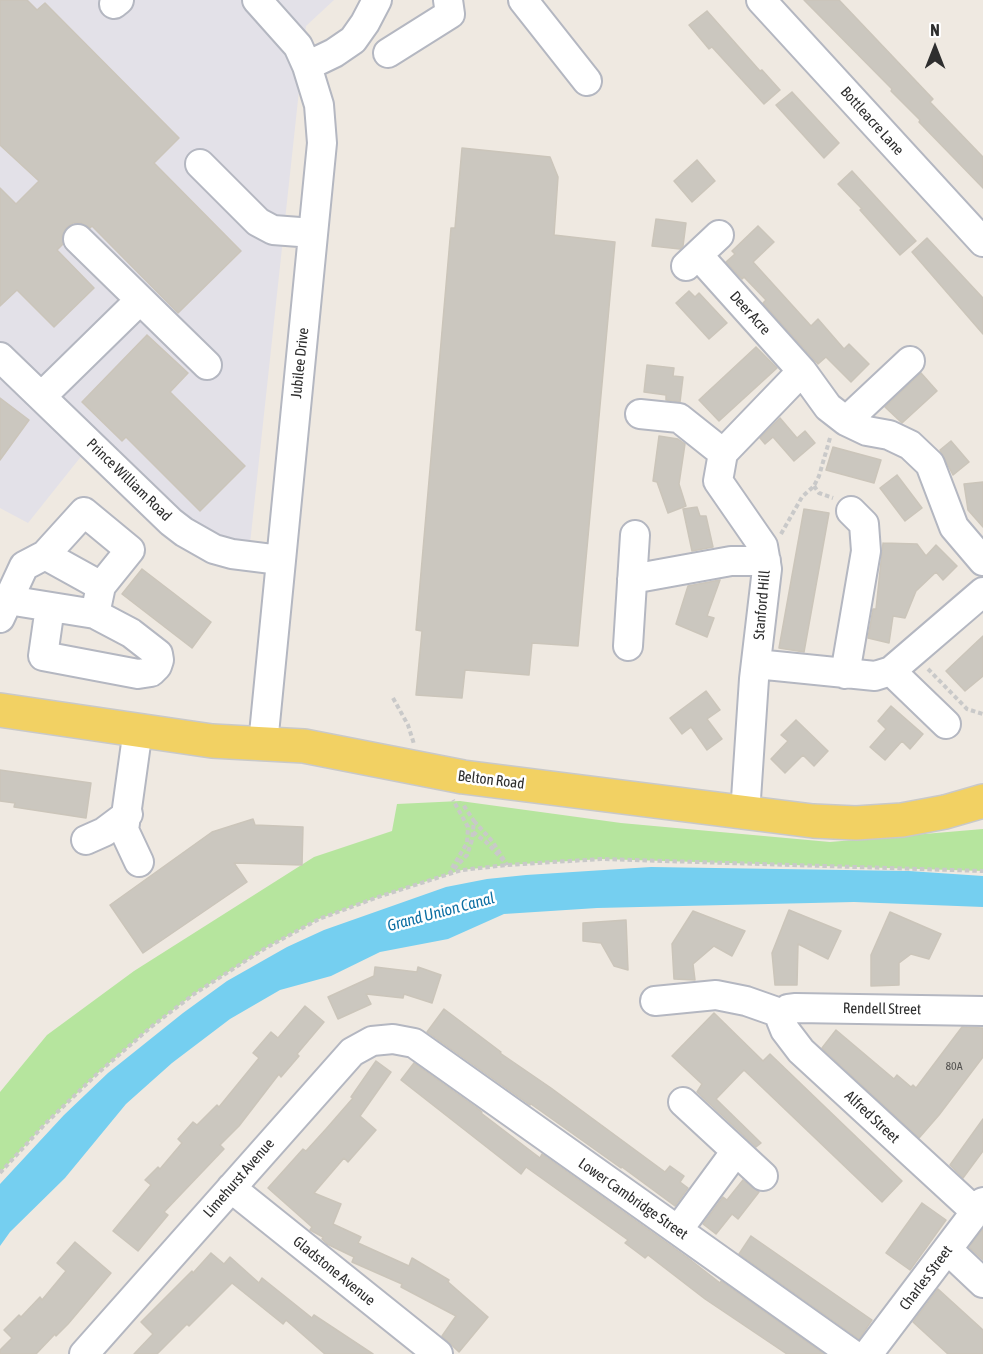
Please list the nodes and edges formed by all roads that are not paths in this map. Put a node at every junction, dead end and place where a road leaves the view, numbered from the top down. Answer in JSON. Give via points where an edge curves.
{"nodes":[{"id":1,"x":257,"y":0,"type":"edge"},
{"id":2,"x":377,"y":0,"type":"edge"},
{"id":3,"x":448,"y":0,"type":"edge"},
{"id":4,"x":523,"y":0,"type":"edge"},
{"id":5,"x":774,"y":4,"type":"edge"},
{"id":6,"x":388,"y":53,"type":"dead end"},
{"id":7,"x":307,"y":66,"type":"junction"},
{"id":8,"x":586,"y":81,"type":"dead end"},
{"id":9,"x":200,"y":164,"type":"dead end"},
{"id":10,"x":313,"y":233,"type":"junction"},
{"id":11,"x":718,"y":236,"type":"dead end"},
{"id":12,"x":78,"y":239,"type":"dead end"},
{"id":13,"x":983,"y":242,"type":"edge"},
{"id":14,"x":140,"y":300,"type":"junction"},
{"id":15,"x":0,"y":357,"type":"edge"},
{"id":16,"x":910,"y":361,"type":"dead end"},
{"id":17,"x":207,"y":365,"type":"dead end"},
{"id":18,"x":802,"y":372,"type":"junction"},
{"id":19,"x":42,"y":396,"type":"junction"},
{"id":20,"x":640,"y":414,"type":"dead end"},
{"id":21,"x":841,"y":418,"type":"junction"},
{"id":22,"x":723,"y":453,"type":"junction"},
{"id":23,"x":852,"y":511,"type":"dead end"},
{"id":24,"x":635,"y":536,"type":"dead end"},
{"id":25,"x":45,"y":555,"type":"junction"},
{"id":26,"x":280,"y":560,"type":"junction"},
{"id":27,"x":766,"y":561,"type":"junction"},
{"id":28,"x":983,"y":561,"type":"edge"},
{"id":29,"x":632,"y":579,"type":"junction"},
{"id":30,"x":101,"y":586,"type":"junction"},
{"id":31,"x":983,"y":592,"type":"edge"},
{"id":32,"x":50,"y":607,"type":"junction"},
{"id":33,"x":4,"y":609,"type":"edge"},
{"id":34,"x":95,"y":614,"type":"junction"},
{"id":35,"x":628,"y":646,"type":"dead end"},
{"id":36,"x":902,"y":662,"type":"junction"},
{"id":37,"x":756,"y":664,"type":"junction"},
{"id":38,"x":845,"y":674,"type":"junction"},
{"id":39,"x":0,"y":710,"type":"edge"},
{"id":40,"x":946,"y":724,"type":"dead end"},
{"id":41,"x":138,"y":729,"type":"junction"},
{"id":42,"x":263,"y":744,"type":"junction"},
{"id":43,"x":983,"y":801,"type":"edge"},
{"id":44,"x":128,"y":813,"type":"junction"},
{"id":45,"x":745,"y":814,"type":"junction"},
{"id":46,"x":86,"y":840,"type":"dead end"},
{"id":47,"x":139,"y":862,"type":"dead end"},
{"id":48,"x":655,"y":1001,"type":"dead end"},
{"id":49,"x":983,"y":1011,"type":"edge"},
{"id":50,"x":783,"y":1014,"type":"junction"},
{"id":51,"x":414,"y":1043,"type":"joint"},
{"id":52,"x":683,"y":1102,"type":"dead end"},
{"id":53,"x":736,"y":1151,"type":"junction"},
{"id":54,"x":763,"y":1176,"type":"dead end"},
{"id":55,"x":231,"y":1188,"type":"junction"},
{"id":56,"x":979,"y":1207,"type":"edge"},
{"id":57,"x":678,"y":1230,"type":"junction"},
{"id":58,"x":948,"y":1250,"type":"junction"},
{"id":59,"x":983,"y":1282,"type":"edge"},
{"id":60,"x":84,"y":1354,"type":"edge"},
{"id":61,"x":438,"y":1354,"type":"edge"},
{"id":62,"x":852,"y":1354,"type":"edge"},
{"id":63,"x":868,"y":1354,"type":"edge"}],
"edges":[{"from":1,"to":7,"type":"street","name":"Jubilee Drive","via":[[298,46]]},
{"from":2,"to":7,"type":"street","via":[[353,40]]},
{"from":3,"to":6,"type":"street","via":[[450,14]]},
{"from":4,"to":8,"type":"street"},
{"from":5,"to":13,"type":"street","name":"Bottleacre Lane"},
{"from":7,"to":10,"type":"street","name":"Jubilee Drive","via":[[319,105],[322,143]]},
{"from":9,"to":10,"type":"street","via":[[258,222],[273,230]]},
{"from":10,"to":26,"type":"street","name":"Jubilee Drive"},
{"from":11,"to":18,"type":"street","name":"Deer Acre","via":[[692,261]]},
{"from":12,"to":14,"type":"street"},
{"from":14,"to":17,"type":"street"},
{"from":14,"to":19,"type":"street"},
{"from":15,"to":19,"type":"street","name":"Prince William Road"},
{"from":16,"to":21,"type":"street"},
{"from":18,"to":21,"type":"street","name":"Deer Acre"},
{"from":18,"to":22,"type":"street"},
{"from":19,"to":26,"type":"street","name":"Prince William Road","via":[[184,532],[214,549]]},
{"from":20,"to":22,"type":"street","via":[[679,418]]},
{"from":21,"to":28,"type":"street","via":[[910,445],[930,464],[954,527]]},
{"from":22,"to":27,"type":"street","name":"Stanford Hill","via":[[718,482],[764,546]]},
{"from":23,"to":38,"type":"street","via":[[864,524],[866,551]]},
{"from":24,"to":29,"type":"street"},
{"from":25,"to":30,"type":"street"},
{"from":25,"to":30,"type":"street","via":[[84,512],[130,550]]},
{"from":25,"to":33,"type":"street","via":[[24,566]]},
{"from":26,"to":42,"type":"street","name":"Jubilee Drive"},
{"from":27,"to":29,"type":"street","via":[[731,561]]},
{"from":27,"to":37,"type":"street","name":"Stanford Hill"},
{"from":29,"to":35,"type":"street"},
{"from":30,"to":34,"type":"street"},
{"from":31,"to":36,"type":"street"},
{"from":32,"to":33,"type":"street"},
{"from":32,"to":34,"type":"street"},
{"from":32,"to":34,"type":"street","via":[[43,656],[138,674],[151,672],[157,666],[158,654],[131,633]]},
{"from":36,"to":38,"type":"street","via":[[875,676]]},
{"from":36,"to":40,"type":"street"},
{"from":37,"to":38,"type":"street"},
{"from":37,"to":45,"type":"street","name":"Stanford Hill"},
{"from":39,"to":41,"type":"main road","name":"Belton Road"},
{"from":41,"to":42,"type":"main road","name":"Belton Road","via":[[212,741]]},
{"from":41,"to":44,"type":"street"},
{"from":42,"to":45,"type":"main road","name":"Belton Road","via":[[304,746],[457,785],[584,791]]},
{"from":43,"to":45,"type":"main road","name":"Belton Road","via":[[902,820],[856,823]]},
{"from":44,"to":46,"type":"street","via":[[104,832]]},
{"from":44,"to":47,"type":"street","via":[[124,830]]},
{"from":48,"to":50,"type":"street","via":[[716,995]]},
{"from":49,"to":50,"type":"street","name":"Rendell Street","via":[[796,1008]]},
{"from":50,"to":56,"type":"street","name":"Alfred Street","via":[[785,1030],[801,1051]]},
{"from":51,"to":55,"type":"street","name":"Limehurst Avenue","via":[[372,1041],[352,1052]]},
{"from":51,"to":57,"type":"street","name":"Lower Cambridge Street"},
{"from":52,"to":53,"type":"street"},
{"from":53,"to":54,"type":"street"},
{"from":53,"to":57,"type":"street"},
{"from":55,"to":60,"type":"street","name":"Limehurst Avenue"},
{"from":55,"to":61,"type":"street","name":"Gladstone Avenue"},
{"from":56,"to":58,"type":"street","name":"Charles Street"},
{"from":57,"to":62,"type":"street","name":"Lower Cambridge Street"},
{"from":58,"to":59,"type":"street"},
{"from":58,"to":63,"type":"street","name":"Charles Street"}]}
